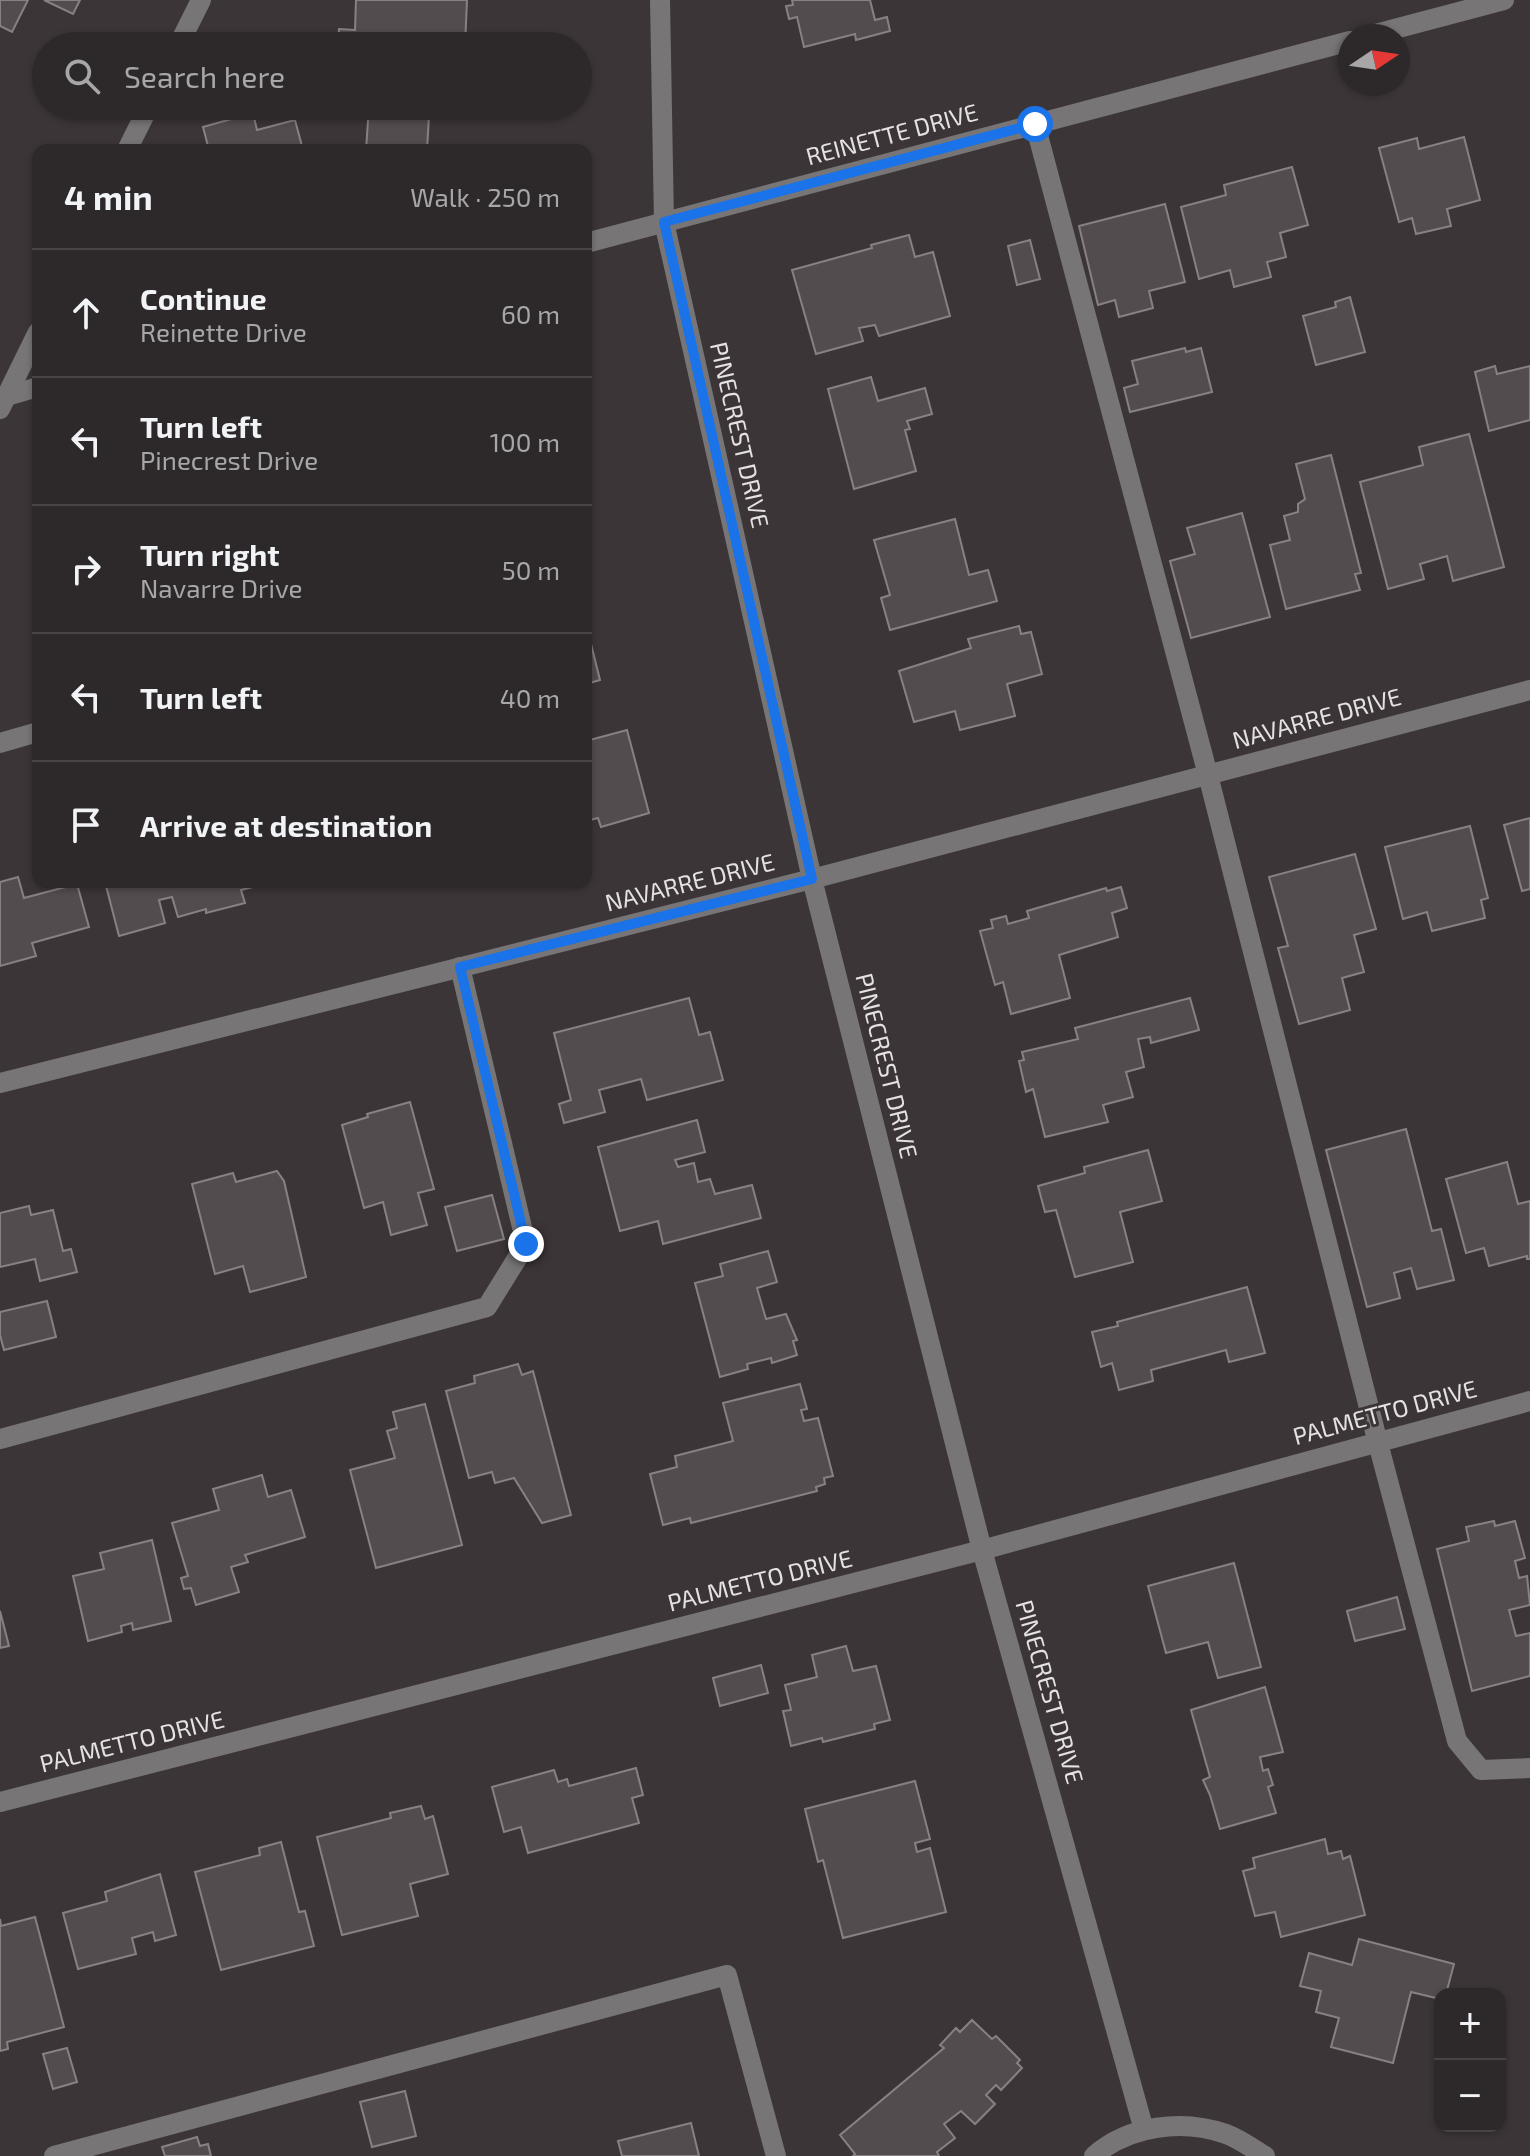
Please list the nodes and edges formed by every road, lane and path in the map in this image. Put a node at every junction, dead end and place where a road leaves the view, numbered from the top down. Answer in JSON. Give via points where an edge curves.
{"nodes":[{"id":1,"x":201,"y":0,"type":"edge"},
{"id":2,"x":660,"y":0,"type":"edge"},
{"id":3,"x":1504,"y":0,"type":"edge"},
{"id":4,"x":1410,"y":25,"type":"edge"},
{"id":5,"x":185,"y":32,"type":"edge"},
{"id":6,"x":1338,"y":44,"type":"edge"},
{"id":7,"x":142,"y":120,"type":"edge"},
{"id":8,"x":1035,"y":124,"type":"junction"},
{"id":9,"x":130,"y":144,"type":"edge"},
{"id":10,"x":664,"y":222,"type":"junction"},
{"id":11,"x":592,"y":241,"type":"edge"},
{"id":12,"x":32,"y":344,"type":"edge"},
{"id":13,"x":32,"y":390,"type":"edge"},
{"id":14,"x":3,"y":402,"type":"edge"},
{"id":15,"x":1530,"y":690,"type":"edge"},
{"id":16,"x":32,"y":734,"type":"edge"},
{"id":17,"x":0,"y":743,"type":"edge"},
{"id":18,"x":1208,"y":775,"type":"junction"},
{"id":19,"x":812,"y":879,"type":"junction"},
{"id":20,"x":460,"y":967,"type":"junction"},
{"id":21,"x":0,"y":1083,"type":"edge"},
{"id":22,"x":1530,"y":1401,"type":"edge"},
{"id":23,"x":0,"y":1439,"type":"edge"},
{"id":24,"x":1378,"y":1443,"type":"junction"},
{"id":25,"x":982,"y":1550,"type":"junction"},
{"id":26,"x":1530,"y":1768,"type":"edge"},
{"id":27,"x":0,"y":1802,"type":"edge"},
{"id":28,"x":1144,"y":2130,"type":"junction"},
{"id":29,"x":54,"y":2156,"type":"edge"},
{"id":30,"x":776,"y":2156,"type":"edge"},
{"id":31,"x":1094,"y":2156,"type":"edge"},
{"id":32,"x":1265,"y":2156,"type":"edge"}],
"edges":[{"from":1,"to":5,"type":"street"},
{"from":2,"to":10,"type":"street","name":"PINECREST DRIVE"},
{"from":3,"to":4,"type":"street"},
{"from":6,"to":8,"type":"street","name":"REINETTE DRIVE"},
{"from":7,"to":9,"type":"street"},
{"from":8,"to":10,"type":"street","name":"REINETTE DRIVE"},
{"from":8,"to":18,"type":"street"},
{"from":10,"to":11,"type":"street","name":"REINETTE DRIVE"},
{"from":10,"to":19,"type":"street","name":"PINECREST DRIVE"},
{"from":12,"to":14,"type":"street"},
{"from":13,"to":14,"type":"street"},
{"from":15,"to":18,"type":"street","name":"NAVARRE DRIVE"},
{"from":16,"to":17,"type":"street"},
{"from":18,"to":19,"type":"street","name":"NAVARRE DRIVE"},
{"from":18,"to":24,"type":"street"},
{"from":19,"to":20,"type":"street","name":"NAVARRE DRIVE"},
{"from":19,"to":25,"type":"street","name":"PINECREST DRIVE"},
{"from":20,"to":21,"type":"street","name":"NAVARRE DRIVE"},
{"from":20,"to":23,"type":"street","via":[[526,1244],[487,1307]]},
{"from":22,"to":24,"type":"street","name":"PALMETTO DRIVE"},
{"from":24,"to":25,"type":"street","name":"PALMETTO DRIVE"},
{"from":24,"to":26,"type":"street","via":[[1457,1741],[1481,1770]]},
{"from":25,"to":27,"type":"street","name":"PALMETTO DRIVE"},
{"from":25,"to":28,"type":"street","name":"PINECREST DRIVE"},
{"from":28,"to":31,"type":"street"},
{"from":28,"to":32,"type":"street","via":[[1186,2125],[1207,2129],[1228,2134]]},
{"from":29,"to":30,"type":"street","via":[[727,1975]]}]}
